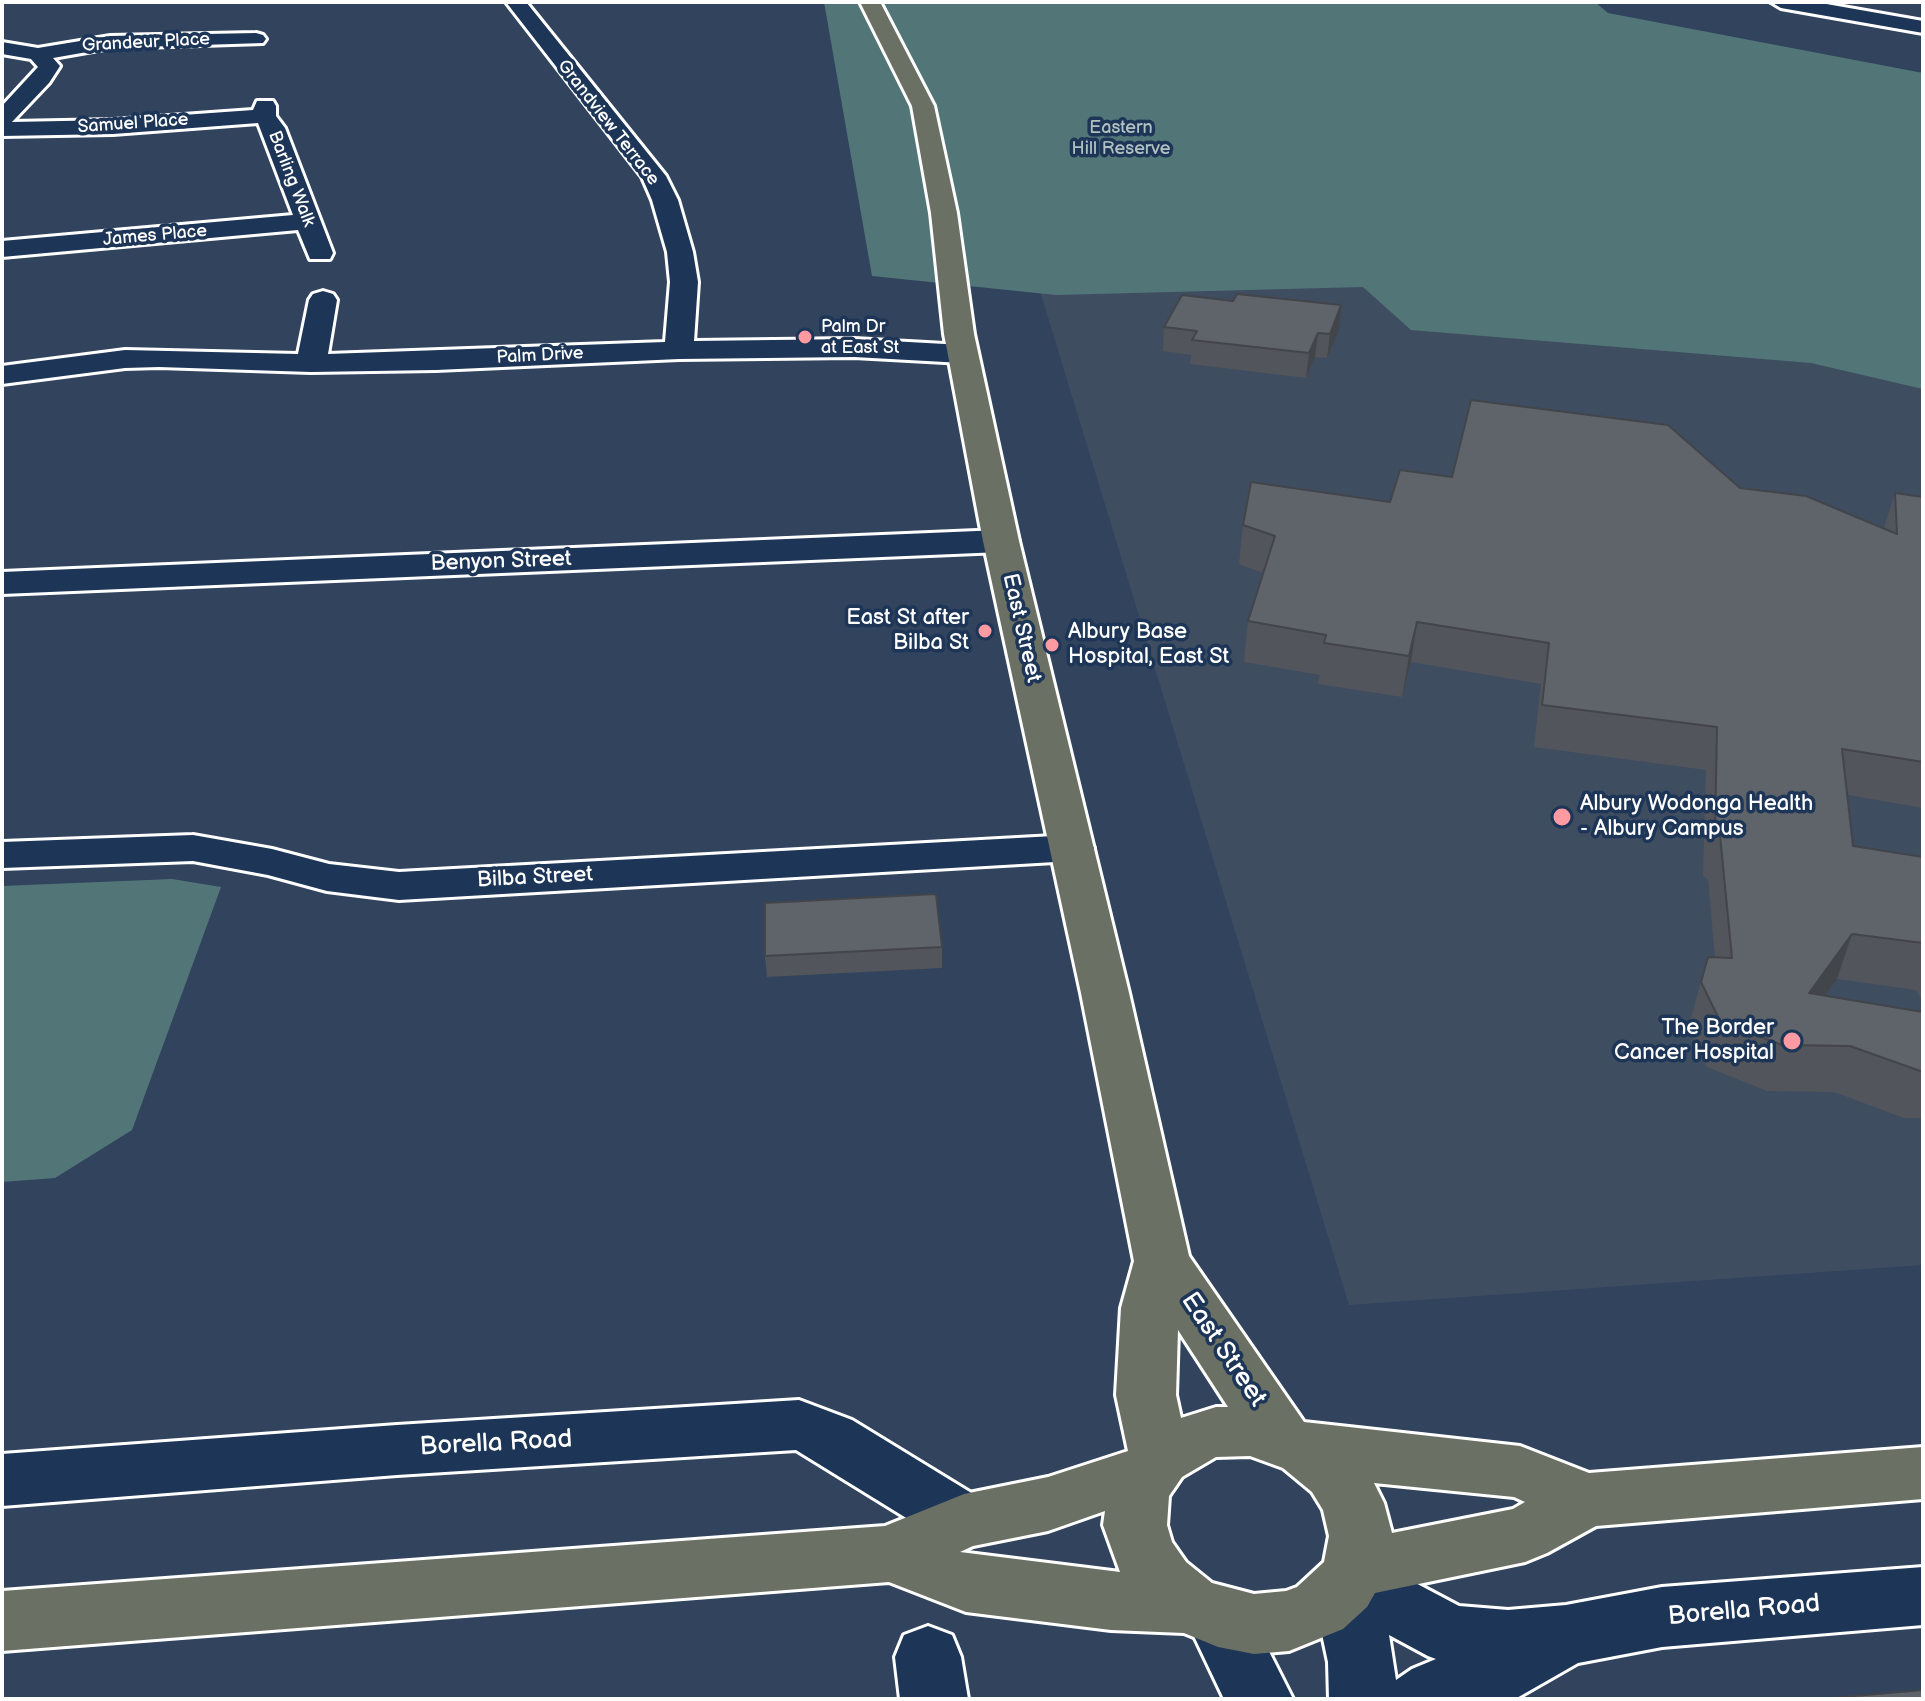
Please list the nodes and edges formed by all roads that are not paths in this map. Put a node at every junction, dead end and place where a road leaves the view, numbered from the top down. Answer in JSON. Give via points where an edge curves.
{"nodes":[{"id":1,"x":516,"y":2,"type":"edge"},
{"id":2,"x":870,"y":2,"type":"edge"},
{"id":3,"x":1782,"y":2,"type":"edge"},
{"id":4,"x":1923,"y":27,"type":"edge"},
{"id":5,"x":256,"y":40,"type":"dead end"},
{"id":6,"x":2,"y":48,"type":"edge"},
{"id":7,"x":38,"y":54,"type":"junction"},
{"id":8,"x":265,"y":111,"type":"joint"},
{"id":9,"x":2,"y":119,"type":"edge"},
{"id":10,"x":2,"y":129,"type":"edge"},
{"id":11,"x":308,"y":221,"type":"junction"},
{"id":12,"x":2,"y":249,"type":"edge"},
{"id":13,"x":320,"y":253,"type":"dead end"},
{"id":14,"x":323,"y":300,"type":"dead end"},
{"id":15,"x":961,"y":344,"type":"junction"},
{"id":16,"x":679,"y":350,"type":"junction"},
{"id":17,"x":311,"y":363,"type":"junction"},
{"id":18,"x":13,"y":374,"type":"edge"},
{"id":19,"x":1001,"y":541,"type":"junction"},
{"id":20,"x":2,"y":583,"type":"edge"},
{"id":21,"x":1072,"y":848,"type":"junction"},
{"id":22,"x":2,"y":855,"type":"edge"},
{"id":23,"x":1162,"y":1261,"type":"junction"},
{"id":24,"x":1294,"y":1445,"type":"junction"},
{"id":25,"x":1155,"y":1465,"type":"junction"},
{"id":26,"x":1923,"y":1473,"type":"edge"},
{"id":27,"x":2,"y":1480,"type":"edge"},
{"id":28,"x":1586,"y":1500,"type":"junction"},
{"id":29,"x":964,"y":1521,"type":"junction"},
{"id":30,"x":890,"y":1554,"type":"junction"},
{"id":31,"x":1349,"y":1578,"type":"junction"},
{"id":32,"x":1923,"y":1596,"type":"edge"},
{"id":33,"x":1204,"y":1610,"type":"junction"},
{"id":34,"x":2,"y":1621,"type":"edge"},
{"id":35,"x":1566,"y":1635,"type":"junction"},
{"id":36,"x":1259,"y":1699,"type":"edge"},
{"id":37,"x":1363,"y":1699,"type":"edge"},
{"id":38,"x":1422,"y":1699,"type":"edge"}],
"edges":[{"from":1,"to":16,"type":"street","name":"Grandview Terrace","via":[[654,176],[680,252],[684,282]]},
{"from":2,"to":15,"type":"main road","name":"East Street","via":[[923,106]]},
{"from":3,"to":4,"type":"street"},
{"from":5,"to":7,"type":"street","name":"Grandeur Place","via":[[110,42]]},
{"from":6,"to":7,"type":"street","name":"Grandeur Place"},
{"from":7,"to":9,"type":"street","via":[[49,66],[47,71]]},
{"from":8,"to":10,"type":"street","name":"Samuel Place","via":[[113,127]]},
{"from":8,"to":11,"type":"street","name":"Barling Walk"},
{"from":11,"to":12,"type":"street","name":"James Place"},
{"from":11,"to":13,"type":"street","name":"Barling Walk"},
{"from":14,"to":17,"type":"street"},
{"from":15,"to":16,"type":"street","name":"Palm Drive"},
{"from":15,"to":19,"type":"main road","name":"East Street"},
{"from":16,"to":17,"type":"street","name":"Palm Drive"},
{"from":17,"to":18,"type":"street","name":"Palm Drive","via":[[226,358],[132,373]]},
{"from":19,"to":20,"type":"street","name":"Benyon Street"},
{"from":19,"to":21,"type":"main road","name":"East Street"},
{"from":21,"to":22,"type":"street","name":"Bilba Street","via":[[399,886],[327,877],[193,848]]},
{"from":21,"to":23,"type":"main road","name":"East Street"},
{"from":23,"to":24,"type":"main road","name":"East Street"},
{"from":23,"to":25,"type":"main road","name":"East Street","via":[[1150,1308],[1146,1383]]},
{"from":24,"to":25,"type":"main road","via":[[1250,1431],[1216,1432],[1185,1442]]},
{"from":24,"to":28,"type":"main road","via":[[1520,1472]]},
{"from":24,"to":31,"type":"main road","via":[[1334,1474],[1353,1503],[1361,1536]]},
{"from":25,"to":29,"type":"main road","via":[[1048,1504]]},
{"from":25,"to":33,"type":"main road","via":[[1138,1496],[1135,1525],[1143,1554],[1163,1582]]},
{"from":26,"to":28,"type":"main road"},
{"from":27,"to":29,"type":"street","name":"Borella Road","via":[[799,1425],[831,1438]]},
{"from":28,"to":31,"type":"main road","via":[[1525,1534]]},
{"from":29,"to":30,"type":"main road"},
{"from":30,"to":33,"type":"main road","via":[[966,1583]]},
{"from":30,"to":34,"type":"main road"},
{"from":31,"to":33,"type":"main road","via":[[1320,1608],[1289,1621],[1254,1624]]},
{"from":31,"to":35,"type":"street","name":"Borella Road","via":[[1451,1635],[1508,1640]]},
{"from":31,"to":37,"type":"street"},
{"from":32,"to":35,"type":"street","name":"Borella Road","via":[[1662,1617]]},
{"from":33,"to":36,"type":"street"},
{"from":35,"to":38,"type":"street","name":"Borella Road","via":[[1504,1672]]}]}
